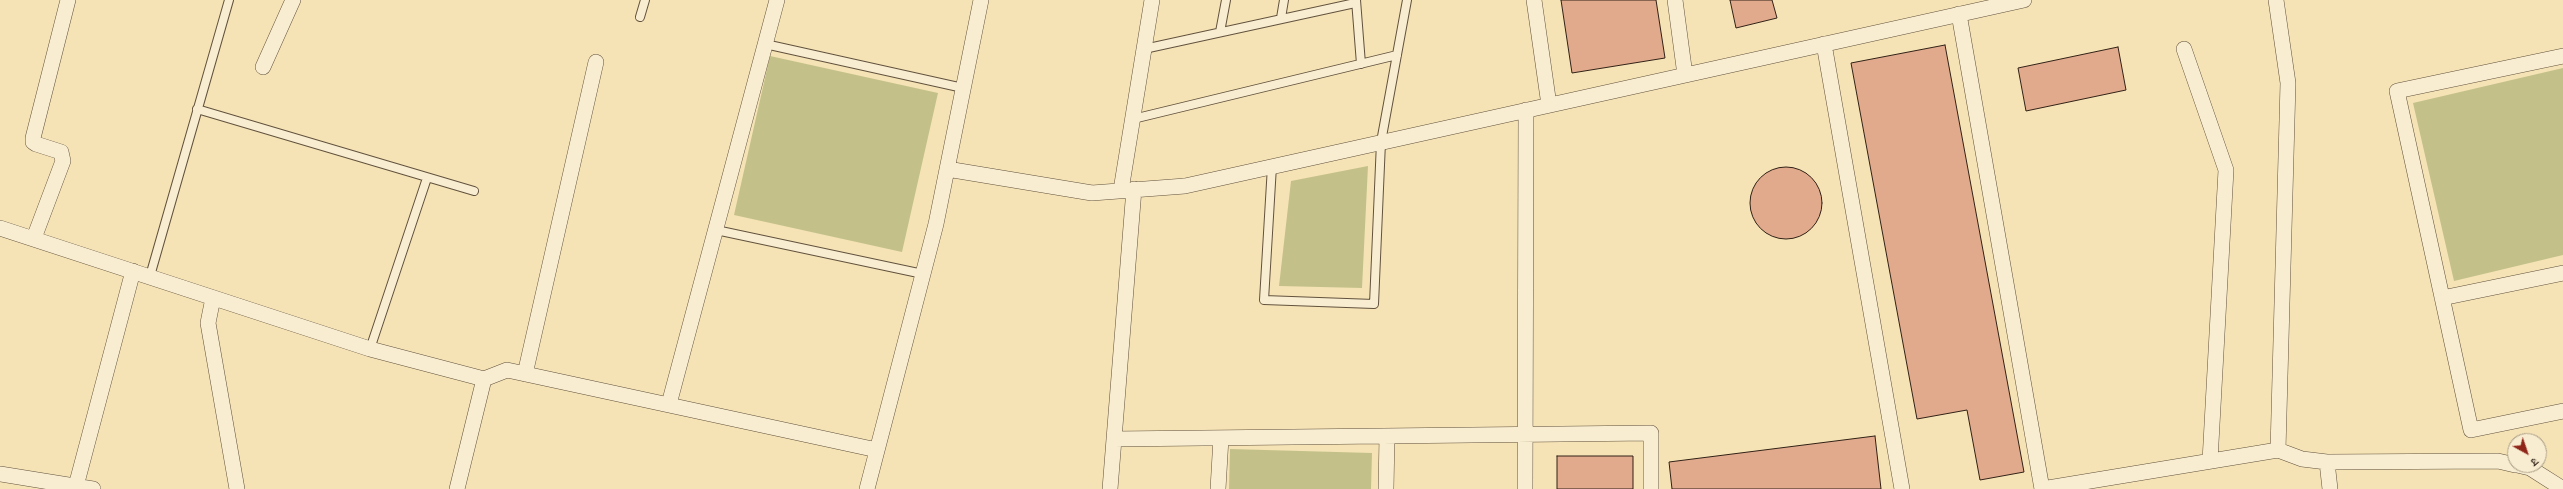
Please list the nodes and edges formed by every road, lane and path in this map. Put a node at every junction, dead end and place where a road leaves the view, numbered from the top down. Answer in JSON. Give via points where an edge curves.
{"nodes":[{"id":1,"x":68,"y":0,"type":"edge"},
{"id":2,"x":229,"y":0,"type":"edge"},
{"id":3,"x":293,"y":0,"type":"edge"},
{"id":4,"x":645,"y":0,"type":"edge"},
{"id":5,"x":777,"y":0,"type":"edge"},
{"id":6,"x":981,"y":0,"type":"edge"},
{"id":7,"x":1152,"y":0,"type":"edge"},
{"id":8,"x":1226,"y":0,"type":"edge"},
{"id":9,"x":1284,"y":0,"type":"edge"},
{"id":10,"x":1407,"y":0,"type":"edge"},
{"id":11,"x":1534,"y":0,"type":"edge"},
{"id":12,"x":1675,"y":0,"type":"edge"},
{"id":13,"x":2024,"y":0,"type":"edge"},
{"id":14,"x":2276,"y":0,"type":"edge"},
{"id":15,"x":1356,"y":2,"type":"edge"},
{"id":16,"x":1959,"y":14,"type":"junction"},
{"id":17,"x":640,"y":17,"type":"dead end"},
{"id":18,"x":1281,"y":18,"type":"junction"},
{"id":19,"x":1220,"y":32,"type":"junction"},
{"id":20,"x":765,"y":44,"type":"junction"},
{"id":21,"x":1824,"y":44,"type":"junction"},
{"id":22,"x":1144,"y":49,"type":"junction"},
{"id":23,"x":2184,"y":49,"type":"dead end"},
{"id":24,"x":1397,"y":55,"type":"junction"},
{"id":25,"x":2563,"y":56,"type":"edge"},
{"id":26,"x":596,"y":62,"type":"dead end"},
{"id":27,"x":1361,"y":64,"type":"junction"},
{"id":28,"x":263,"y":67,"type":"dead end"},
{"id":29,"x":1685,"y":75,"type":"junction"},
{"id":30,"x":963,"y":88,"type":"junction"},
{"id":31,"x":1549,"y":105,"type":"junction"},
{"id":32,"x":197,"y":109,"type":"junction"},
{"id":33,"x":1526,"y":110,"type":"junction"},
{"id":34,"x":1133,"y":119,"type":"junction"},
{"id":35,"x":1381,"y":142,"type":"junction"},
{"id":36,"x":1272,"y":166,"type":"junction"},
{"id":37,"x":947,"y":169,"type":"junction"},
{"id":38,"x":427,"y":178,"type":"junction"},
{"id":39,"x":1128,"y":190,"type":"junction"},
{"id":40,"x":474,"y":191,"type":"dead end"},
{"id":41,"x":0,"y":228,"type":"edge"},
{"id":42,"x":716,"y":230,"type":"junction"},
{"id":43,"x":34,"y":238,"type":"junction"},
{"id":44,"x":134,"y":270,"type":"junction"},
{"id":45,"x":2563,"y":273,"type":"edge"},
{"id":46,"x":923,"y":274,"type":"junction"},
{"id":47,"x":150,"y":276,"type":"junction"},
{"id":48,"x":213,"y":298,"type":"junction"},
{"id":49,"x":2442,"y":298,"type":"junction"},
{"id":50,"x":370,"y":349,"type":"junction"},
{"id":51,"x":524,"y":374,"type":"junction"},
{"id":52,"x":484,"y":379,"type":"junction"},
{"id":53,"x":669,"y":404,"type":"junction"},
{"id":54,"x":2563,"y":411,"type":"edge"},
{"id":55,"x":1525,"y":435,"type":"junction"},
{"id":56,"x":1387,"y":436,"type":"junction"},
{"id":57,"x":1221,"y":438,"type":"junction"},
{"id":58,"x":1114,"y":439,"type":"junction"},
{"id":59,"x":877,"y":450,"type":"junction"},
{"id":60,"x":2278,"y":450,"type":"junction"},
{"id":61,"x":2210,"y":461,"type":"junction"},
{"id":62,"x":2327,"y":462,"type":"junction"},
{"id":63,"x":2507,"y":463,"type":"edge"},
{"id":64,"x":2538,"y":473,"type":"edge"},
{"id":65,"x":0,"y":474,"type":"edge"},
{"id":66,"x":76,"y":486,"type":"junction"},
{"id":67,"x":93,"y":489,"type":"edge"},
{"id":68,"x":237,"y":489,"type":"edge"},
{"id":69,"x":457,"y":489,"type":"edge"},
{"id":70,"x":867,"y":489,"type":"edge"},
{"id":71,"x":1110,"y":489,"type":"edge"},
{"id":72,"x":1218,"y":489,"type":"edge"},
{"id":73,"x":1386,"y":489,"type":"edge"},
{"id":74,"x":1525,"y":489,"type":"edge"},
{"id":75,"x":1651,"y":489,"type":"edge"},
{"id":76,"x":1902,"y":489,"type":"edge"},
{"id":77,"x":2330,"y":489,"type":"edge"},
{"id":78,"x":2563,"y":489,"type":"edge"}],
"edges":[{"from":1,"to":43,"type":"street","via":[[33,138],[36,144],[61,152],[63,160]]},
{"from":2,"to":32,"type":"lane"},
{"from":3,"to":28,"type":"street"},
{"from":4,"to":17,"type":"lane"},
{"from":5,"to":20,"type":"street"},
{"from":6,"to":30,"type":"street"},
{"from":7,"to":22,"type":"street"},
{"from":8,"to":19,"type":"lane"},
{"from":9,"to":18,"type":"lane"},
{"from":10,"to":24,"type":"lane"},
{"from":11,"to":31,"type":"street"},
{"from":12,"to":29,"type":"street"},
{"from":13,"to":16,"type":"street"},
{"from":14,"to":60,"type":"street","via":[[2288,83]]},
{"from":15,"to":18,"type":"lane"},
{"from":15,"to":27,"type":"lane"},
{"from":16,"to":21,"type":"street"},
{"from":16,"to":61,"type":"street","via":[[2042,489]]},
{"from":18,"to":19,"type":"lane"},
{"from":19,"to":22,"type":"lane"},
{"from":20,"to":30,"type":"lane"},
{"from":20,"to":42,"type":"street"},
{"from":21,"to":29,"type":"street"},
{"from":21,"to":76,"type":"street"},
{"from":22,"to":34,"type":"street"},
{"from":23,"to":61,"type":"street","via":[[2226,170]]},
{"from":24,"to":27,"type":"lane"},
{"from":24,"to":35,"type":"lane"},
{"from":25,"to":49,"type":"street","via":[[2397,91]]},
{"from":26,"to":51,"type":"street"},
{"from":27,"to":34,"type":"lane"},
{"from":29,"to":31,"type":"street"},
{"from":30,"to":37,"type":"street"},
{"from":31,"to":33,"type":"street"},
{"from":32,"to":38,"type":"lane"},
{"from":32,"to":47,"type":"lane"},
{"from":33,"to":35,"type":"street"},
{"from":33,"to":55,"type":"street"},
{"from":34,"to":39,"type":"street"},
{"from":35,"to":36,"type":"street"},
{"from":35,"to":36,"type":"lane","via":[[1374,304],[1264,300]]},
{"from":36,"to":39,"type":"street","via":[[1185,186]]},
{"from":37,"to":39,"type":"street","via":[[1092,192]]},
{"from":37,"to":46,"type":"street"},
{"from":38,"to":40,"type":"lane"},
{"from":38,"to":50,"type":"lane"},
{"from":39,"to":58,"type":"street"},
{"from":41,"to":43,"type":"street"},
{"from":42,"to":46,"type":"lane"},
{"from":42,"to":53,"type":"street"},
{"from":43,"to":44,"type":"street"},
{"from":44,"to":47,"type":"street"},
{"from":44,"to":66,"type":"street"},
{"from":45,"to":49,"type":"street"},
{"from":46,"to":59,"type":"street"},
{"from":47,"to":48,"type":"street"},
{"from":48,"to":50,"type":"street"},
{"from":48,"to":68,"type":"street","via":[[208,323]]},
{"from":49,"to":54,"type":"street","via":[[2471,430]]},
{"from":50,"to":52,"type":"street"},
{"from":51,"to":52,"type":"street","via":[[507,370]]},
{"from":51,"to":53,"type":"street"},
{"from":52,"to":69,"type":"street"},
{"from":53,"to":59,"type":"street"},
{"from":55,"to":56,"type":"street"},
{"from":55,"to":74,"type":"street"},
{"from":55,"to":75,"type":"street","via":[[1651,433]]},
{"from":56,"to":57,"type":"street"},
{"from":56,"to":73,"type":"street"},
{"from":57,"to":58,"type":"street"},
{"from":57,"to":72,"type":"street"},
{"from":58,"to":71,"type":"street"},
{"from":59,"to":70,"type":"street"},
{"from":60,"to":61,"type":"street"},
{"from":60,"to":62,"type":"street","via":[[2302,459]]},
{"from":62,"to":63,"type":"street"},
{"from":62,"to":77,"type":"street"},
{"from":64,"to":78,"type":"street"},
{"from":65,"to":66,"type":"street"},
{"from":66,"to":67,"type":"street"}]}
